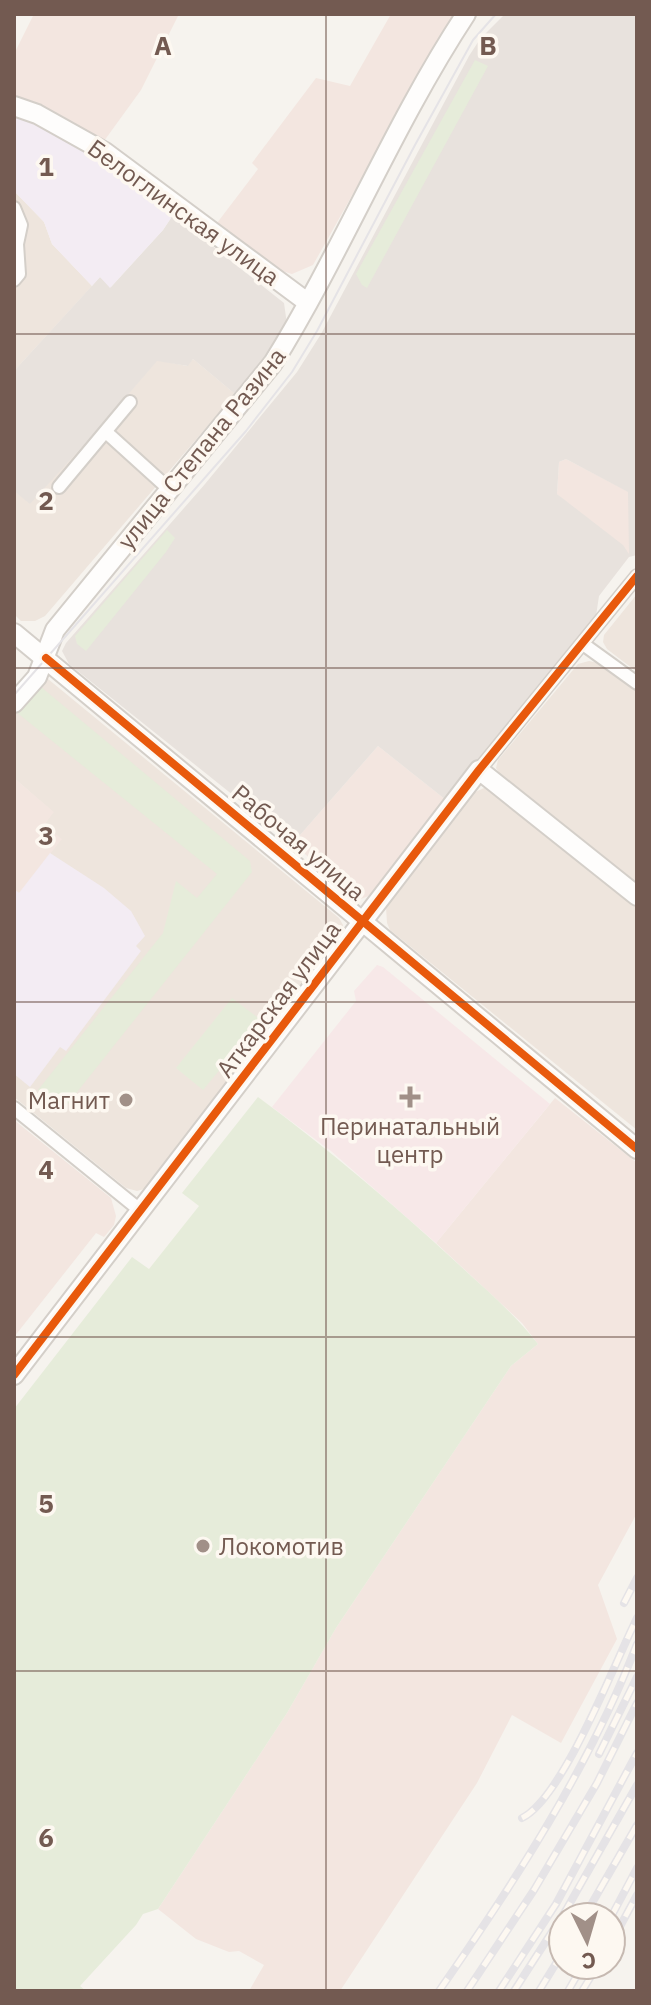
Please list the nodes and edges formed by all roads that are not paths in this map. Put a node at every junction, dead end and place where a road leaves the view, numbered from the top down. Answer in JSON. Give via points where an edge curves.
{"nodes":[{"id":1,"x":466,"y":14,"type":"edge"},
{"id":2,"x":14,"y":106,"type":"edge"},
{"id":3,"x":14,"y":208,"type":"edge"},
{"id":4,"x":16,"y":277,"type":"edge"},
{"id":5,"x":307,"y":302,"type":"junction"},
{"id":6,"x":130,"y":402,"type":"dead end"},
{"id":7,"x":106,"y":432,"type":"junction"},
{"id":8,"x":59,"y":487,"type":"dead end"},
{"id":9,"x":169,"y":489,"type":"junction"},
{"id":10,"x":637,"y":576,"type":"edge"},
{"id":11,"x":14,"y":633,"type":"edge"},
{"id":12,"x":583,"y":644,"type":"junction"},
{"id":13,"x":46,"y":658,"type":"junction"},
{"id":14,"x":637,"y":683,"type":"edge"},
{"id":15,"x":14,"y":703,"type":"edge"},
{"id":16,"x":479,"y":770,"type":"junction"},
{"id":17,"x":637,"y":896,"type":"edge"},
{"id":18,"x":362,"y":921,"type":"junction"},
{"id":19,"x":14,"y":1108,"type":"edge"},
{"id":20,"x":637,"y":1149,"type":"edge"},
{"id":21,"x":141,"y":1211,"type":"junction"},
{"id":22,"x":14,"y":1375,"type":"edge"}],
"edges":[{"from":1,"to":5,"type":"street","name":"улица Степана Разина"},
{"from":2,"to":5,"type":"street","name":"Белоглинская улица","via":[[105,152]]},
{"from":3,"to":4,"type":"street","via":[[21,225]]},
{"from":5,"to":9,"type":"street","name":"улица Степана Разина","via":[[273,363]]},
{"from":6,"to":7,"type":"street"},
{"from":7,"to":8,"type":"street"},
{"from":7,"to":9,"type":"street"},
{"from":9,"to":13,"type":"street","name":"улица Степана Разина","via":[[55,630]]},
{"from":10,"to":12,"type":"street","name":"Аткарская улица"},
{"from":11,"to":13,"type":"street","name":"Рабочая улица"},
{"from":12,"to":14,"type":"street"},
{"from":12,"to":16,"type":"street","name":"Аткарская улица"},
{"from":13,"to":15,"type":"street","name":"улица Степана Разина"},
{"from":13,"to":18,"type":"street","name":"Рабочая улица"},
{"from":16,"to":17,"type":"street"},
{"from":16,"to":18,"type":"street","name":"Аткарская улица"},
{"from":18,"to":20,"type":"street","name":"Рабочая улица"},
{"from":18,"to":21,"type":"street","name":"Аткарская улица"},
{"from":19,"to":21,"type":"street"},
{"from":21,"to":22,"type":"street","name":"Аткарская улица"}]}
